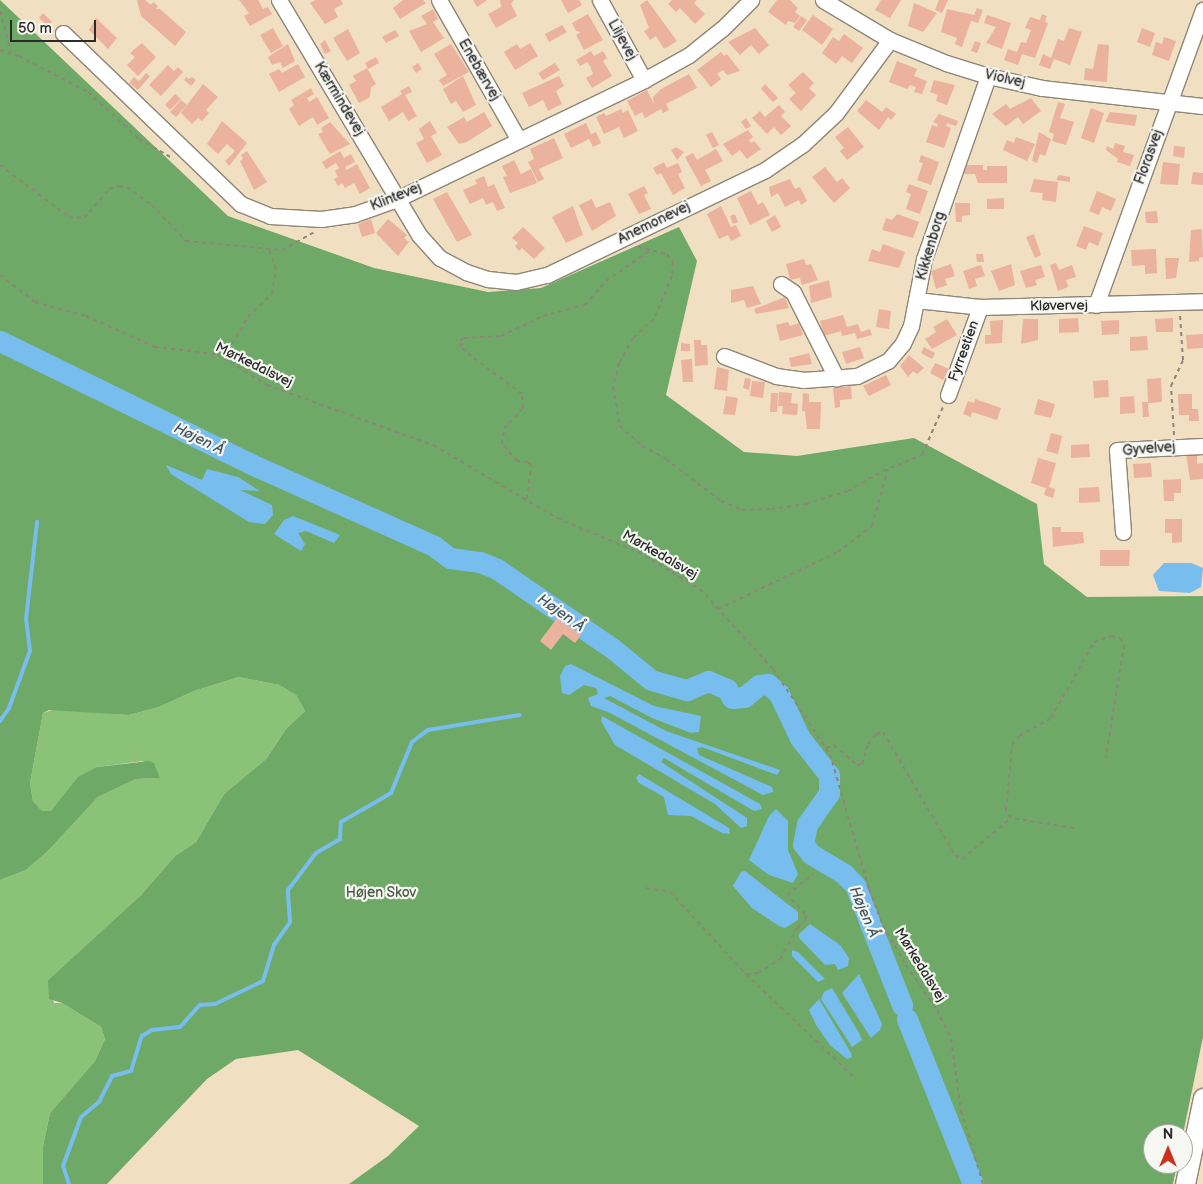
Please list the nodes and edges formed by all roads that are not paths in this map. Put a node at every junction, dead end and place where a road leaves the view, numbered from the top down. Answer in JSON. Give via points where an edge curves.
{"nodes":[{"id":1,"x":279,"y":0,"type":"edge"},
{"id":2,"x":439,"y":0,"type":"edge"},
{"id":3,"x":600,"y":0,"type":"edge"},
{"id":4,"x":751,"y":0,"type":"edge"},
{"id":5,"x":823,"y":0,"type":"edge"},
{"id":6,"x":1203,"y":10,"type":"edge"},
{"id":7,"x":63,"y":33,"type":"dead end"},
{"id":8,"x":890,"y":40,"type":"junction"},
{"id":9,"x":988,"y":76,"type":"junction"},
{"id":10,"x":644,"y":80,"type":"junction"},
{"id":11,"x":1169,"y":102,"type":"junction"},
{"id":12,"x":1203,"y":106,"type":"edge"},
{"id":13,"x":520,"y":140,"type":"junction"},
{"id":14,"x":397,"y":199,"type":"junction"},
{"id":15,"x":781,"y":284,"type":"dead end"},
{"id":16,"x":916,"y":300,"type":"junction"},
{"id":17,"x":1203,"y":301,"type":"edge"},
{"id":18,"x":1096,"y":305,"type":"junction"},
{"id":19,"x":980,"y":307,"type":"junction"},
{"id":20,"x":724,"y":356,"type":"dead end"},
{"id":21,"x":837,"y":379,"type":"junction"},
{"id":22,"x":948,"y":395,"type":"road end"},
{"id":23,"x":1203,"y":446,"type":"edge"},
{"id":24,"x":1122,"y":532,"type":"dead end"},
{"id":25,"x":1203,"y":1098,"type":"edge"},
{"id":26,"x":1185,"y":1184,"type":"edge"}],
"edges":[{"from":1,"to":14,"type":"street","name":"Kærmindevej"},
{"from":2,"to":13,"type":"street","name":"Enebærvej"},
{"from":3,"to":10,"type":"street","name":"Liljevej"},
{"from":4,"to":10,"type":"street","name":"Klintevej","via":[[724,28],[689,55]]},
{"from":5,"to":8,"type":"street","name":"Violvej"},
{"from":6,"to":11,"type":"street","name":"Florasvej"},
{"from":7,"to":14,"type":"street","name":"Klintevej","via":[[241,204],[270,216],[322,220],[355,214]]},
{"from":8,"to":9,"type":"street","name":"Violvej"},
{"from":8,"to":14,"type":"street","name":"Anemonevej","via":[[836,113],[803,144],[764,170],[547,275],[516,282],[488,279],[440,258],[419,235]]},
{"from":9,"to":11,"type":"street","name":"Violvej","via":[[1042,88]]},
{"from":9,"to":16,"type":"street","name":"Kikkenborg","via":[[924,259]]},
{"from":10,"to":13,"type":"street","name":"Klintevej"},
{"from":11,"to":12,"type":"street","name":"Violvej"},
{"from":11,"to":18,"type":"street","name":"Florasvej"},
{"from":13,"to":14,"type":"street","name":"Klintevej"},
{"from":15,"to":21,"type":"street","via":[[793,292]]},
{"from":16,"to":19,"type":"street","name":"Kløvervej"},
{"from":16,"to":21,"type":"street","name":"Kikkenborg","via":[[903,343],[888,361],[857,376]]},
{"from":17,"to":18,"type":"street","name":"Kløvervej"},
{"from":18,"to":19,"type":"street","name":"Kløvervej"},
{"from":19,"to":22,"type":"street","name":"Fyrrestien"},
{"from":20,"to":21,"type":"street","name":"Kikkenborg","via":[[776,376],[803,380]]},
{"from":23,"to":24,"type":"street","name":"Gyvelvej","via":[[1117,450]]},
{"from":25,"to":26,"type":"main road"}]}
